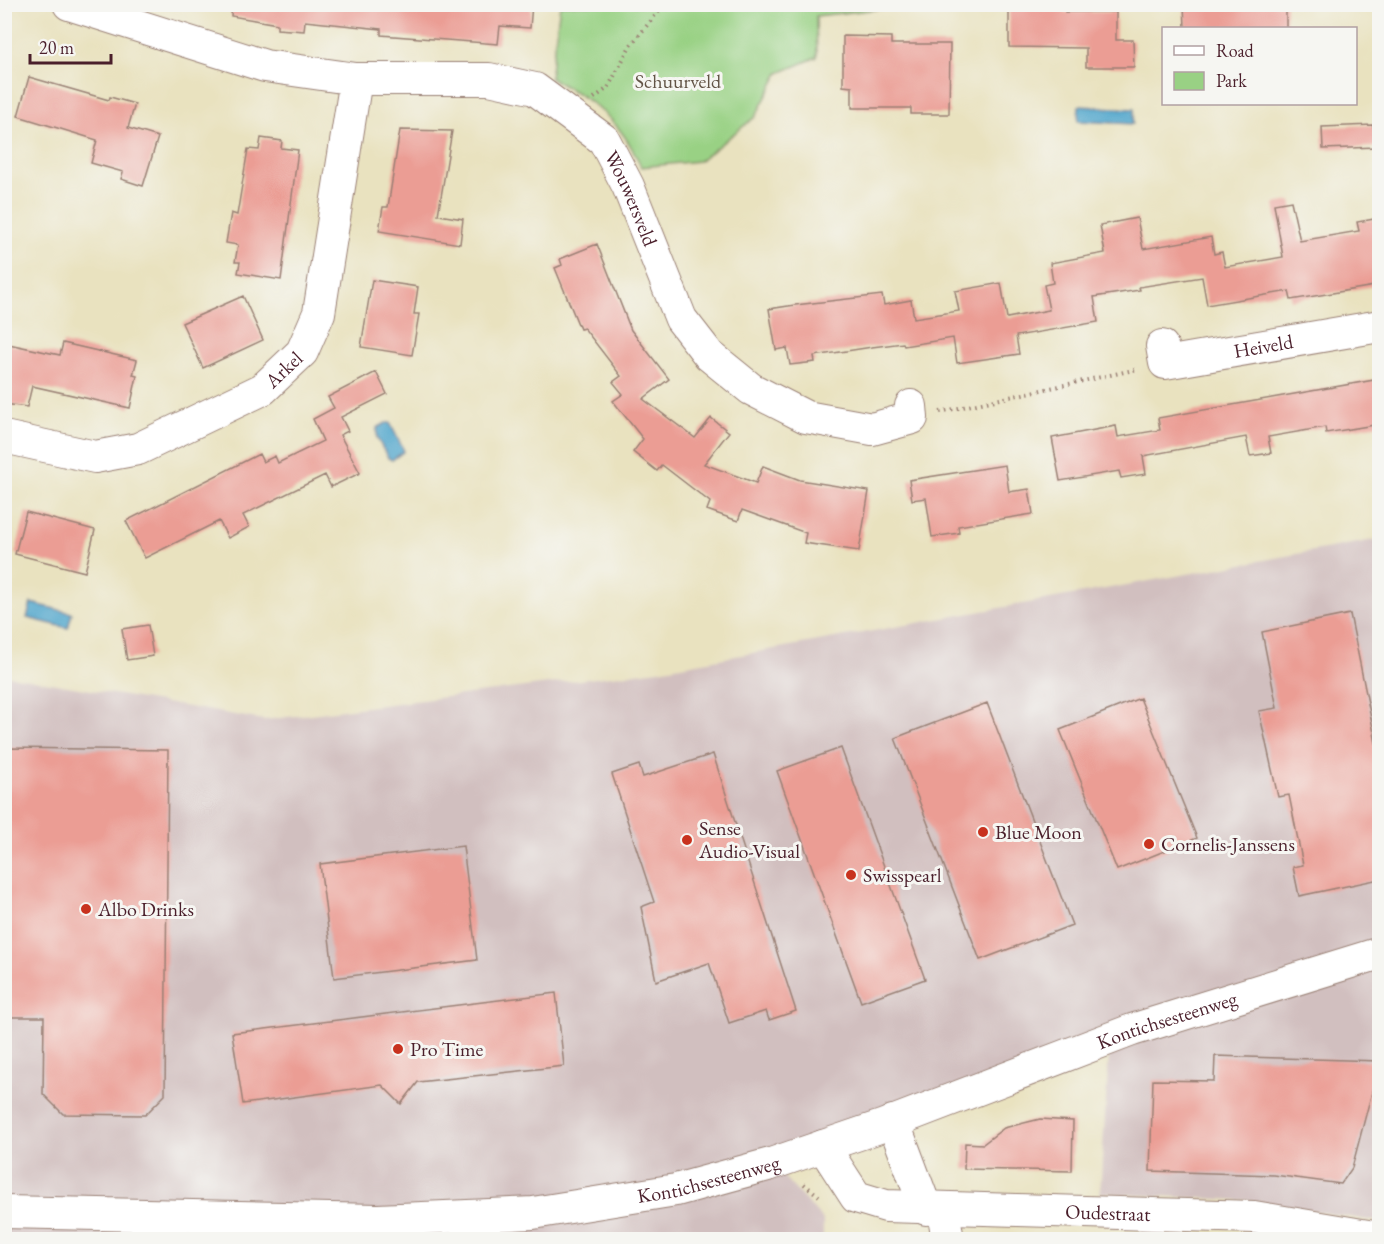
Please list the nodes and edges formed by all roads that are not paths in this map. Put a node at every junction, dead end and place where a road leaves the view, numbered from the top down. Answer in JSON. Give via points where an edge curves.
{"nodes":[{"id":1,"x":69,"y":4,"type":"edge"},
{"id":2,"x":129,"y":12,"type":"edge"},
{"id":3,"x":356,"y":79,"type":"junction"},
{"id":4,"x":1380,"y":326,"type":"edge"},
{"id":5,"x":1163,"y":355,"type":"road end"},
{"id":6,"x":911,"y":412,"type":"road end"},
{"id":7,"x":4,"y":437,"type":"edge"},
{"id":8,"x":1380,"y":953,"type":"edge"},
{"id":9,"x":893,"y":1121,"type":"junction"},
{"id":10,"x":823,"y":1146,"type":"junction"},
{"id":11,"x":4,"y":1212,"type":"edge"},
{"id":12,"x":939,"y":1220,"type":"edge"},
{"id":13,"x":1380,"y":1239,"type":"edge"}],
"edges":[{"from":1,"to":2,"type":"street","name":"Wouwersveld"},
{"from":2,"to":3,"type":"street","name":"Wouwersveld","via":[[265,66]]},
{"from":3,"to":6,"type":"street","name":"Wouwersveld","via":[[489,79],[535,89],[604,140],[628,186],[681,319],[709,355],[751,389],[806,417],[872,429]]},
{"from":3,"to":7,"type":"street","name":"Arkel","via":[[320,313],[302,352],[263,389],[138,449],[95,457]]},
{"from":4,"to":5,"type":"street","name":"Heiveld"},
{"from":8,"to":9,"type":"street","name":"Kontichsesteenweg","via":[[1132,1029]]},
{"from":9,"to":10,"type":"street","name":"Kontichsesteenweg"},
{"from":9,"to":12,"type":"street"},
{"from":10,"to":11,"type":"street","name":"Kontichsesteenweg","via":[[676,1190],[532,1213],[378,1220]]},
{"from":10,"to":12,"type":"street","name":"Oudestraat","via":[[856,1197]]},
{"from":12,"to":13,"type":"street","name":"Oudestraat","via":[[1254,1217]]}]}
